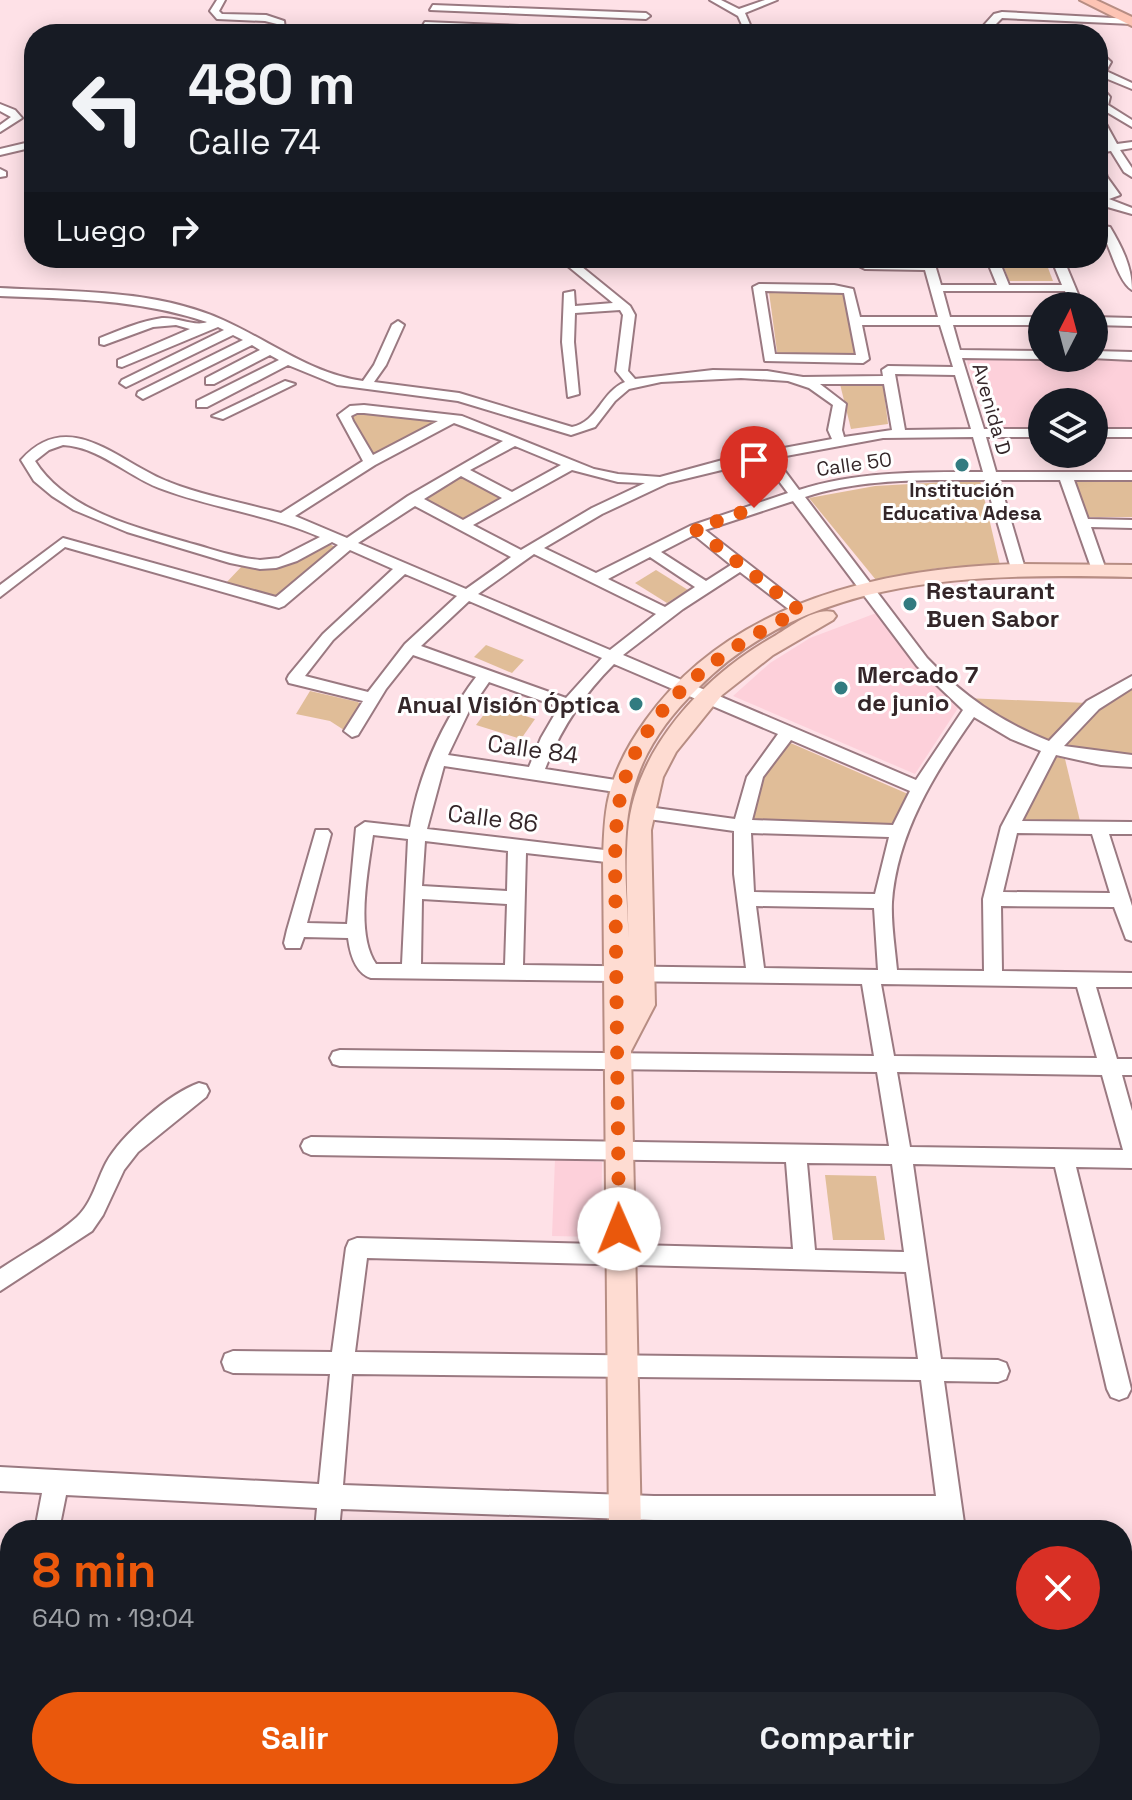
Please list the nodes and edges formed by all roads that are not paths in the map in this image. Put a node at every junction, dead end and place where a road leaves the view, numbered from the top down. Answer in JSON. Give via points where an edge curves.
{"nodes":[{"id":1,"x":221,"y":0,"type":"edge"},
{"id":2,"x":714,"y":0,"type":"edge"},
{"id":3,"x":773,"y":0,"type":"edge"},
{"id":4,"x":1086,"y":0,"type":"edge"},
{"id":5,"x":1095,"y":0,"type":"edge"},
{"id":6,"x":589,"y":1,"type":"edge"},
{"id":7,"x":435,"y":4,"type":"edge"},
{"id":8,"x":739,"y":12,"type":"junction"},
{"id":9,"x":584,"y":13,"type":"junction"},
{"id":10,"x":995,"y":20,"type":"junction"},
{"id":11,"x":1132,"y":20,"type":"edge"},
{"id":12,"x":281,"y":24,"type":"edge"},
{"id":13,"x":427,"y":24,"type":"edge"},
{"id":14,"x":581,"y":24,"type":"edge"},
{"id":15,"x":644,"y":24,"type":"edge"},
{"id":16,"x":745,"y":24,"type":"edge"},
{"id":17,"x":991,"y":24,"type":"edge"},
{"id":18,"x":1020,"y":24,"type":"edge"},
{"id":19,"x":1108,"y":76,"type":"edge"},
{"id":20,"x":1132,"y":86,"type":"edge"},
{"id":21,"x":1108,"y":89,"type":"edge"},
{"id":22,"x":0,"y":107,"type":"edge"},
{"id":23,"x":1108,"y":109,"type":"edge"},
{"id":24,"x":1132,"y":114,"type":"edge"},
{"id":25,"x":1120,"y":117,"type":"junction"},
{"id":26,"x":1108,"y":120,"type":"edge"},
{"id":27,"x":1132,"y":124,"type":"edge"},
{"id":28,"x":0,"y":129,"type":"edge"},
{"id":29,"x":1108,"y":135,"type":"edge"},
{"id":30,"x":1132,"y":145,"type":"edge"},
{"id":31,"x":24,"y":146,"type":"edge"},
{"id":32,"x":1117,"y":148,"type":"junction"},
{"id":33,"x":1108,"y":149,"type":"edge"},
{"id":34,"x":0,"y":152,"type":"edge"},
{"id":35,"x":1132,"y":174,"type":"edge"},
{"id":36,"x":1108,"y":176,"type":"edge"},
{"id":37,"x":1108,"y":187,"type":"edge"},
{"id":38,"x":1108,"y":195,"type":"edge"},
{"id":39,"x":1115,"y":195,"type":"junction"},
{"id":40,"x":1132,"y":203,"type":"edge"},
{"id":41,"x":1108,"y":204,"type":"edge"},
{"id":42,"x":1108,"y":217,"type":"edge"},
{"id":43,"x":1129,"y":218,"type":"edge"},
{"id":44,"x":1108,"y":233,"type":"edge"},
{"id":45,"x":1108,"y":242,"type":"edge"},
{"id":46,"x":1113,"y":242,"type":"junction"},
{"id":47,"x":1119,"y":256,"type":"edge"},
{"id":48,"x":576,"y":268,"type":"edge"},
{"id":49,"x":930,"y":268,"type":"edge"},
{"id":50,"x":996,"y":268,"type":"edge"},
{"id":51,"x":1061,"y":268,"type":"edge"},
{"id":52,"x":1004,"y":287,"type":"junction"},
{"id":53,"x":1132,"y":287,"type":"edge"},
{"id":54,"x":936,"y":288,"type":"junction"},
{"id":55,"x":1069,"y":288,"type":"junction"},
{"id":56,"x":0,"y":292,"type":"edge"},
{"id":57,"x":1071,"y":292,"type":"edge"},
{"id":58,"x":570,"y":293,"type":"dead end"},
{"id":59,"x":624,"y":306,"type":"junction"},
{"id":60,"x":571,"y":310,"type":"junction"},
{"id":61,"x":946,"y":320,"type":"junction"},
{"id":62,"x":855,"y":321,"type":"junction"},
{"id":63,"x":1028,"y":321,"type":"edge"},
{"id":64,"x":1108,"y":321,"type":"edge"},
{"id":65,"x":218,"y":322,"type":"junction"},
{"id":66,"x":1132,"y":322,"type":"edge"},
{"id":67,"x":398,"y":325,"type":"dead end"},
{"id":68,"x":200,"y":329,"type":"junction"},
{"id":69,"x":233,"y":330,"type":"junction"},
{"id":70,"x":104,"y":341,"type":"dead end"},
{"id":71,"x":251,"y":341,"type":"junction"},
{"id":72,"x":269,"y":350,"type":"junction"},
{"id":73,"x":1108,"y":353,"type":"edge"},
{"id":74,"x":956,"y":354,"type":"junction"},
{"id":75,"x":1028,"y":355,"type":"edge"},
{"id":76,"x":1132,"y":356,"type":"edge"},
{"id":77,"x":288,"y":360,"type":"junction"},
{"id":78,"x":122,"y":363,"type":"dead end"},
{"id":79,"x":265,"y":371,"type":"junction"},
{"id":80,"x":961,"y":371,"type":"junction"},
{"id":81,"x":802,"y":380,"type":"junction"},
{"id":82,"x":892,"y":380,"type":"junction"},
{"id":83,"x":210,"y":381,"type":"dead end"},
{"id":84,"x":126,"y":383,"type":"dead end"},
{"id":85,"x":632,"y":383,"type":"junction"},
{"id":86,"x":366,"y":385,"type":"junction"},
{"id":87,"x":573,"y":394,"type":"dead end"},
{"id":88,"x":143,"y":395,"type":"dead end"},
{"id":89,"x":202,"y":404,"type":"dead end"},
{"id":90,"x":218,"y":416,"type":"dead end"},
{"id":91,"x":452,"y":419,"type":"junction"},
{"id":92,"x":899,"y":432,"type":"junction"},
{"id":93,"x":979,"y":433,"type":"junction"},
{"id":94,"x":1028,"y":433,"type":"edge"},
{"id":95,"x":1108,"y":434,"type":"edge"},
{"id":96,"x":1131,"y":436,"type":"edge"},
{"id":97,"x":514,"y":441,"type":"junction"},
{"id":98,"x":839,"y":441,"type":"junction"},
{"id":99,"x":766,"y":455,"type":"junction"},
{"id":100,"x":370,"y":462,"type":"junction"},
{"id":101,"x":571,"y":465,"type":"junction"},
{"id":102,"x":460,"y":470,"type":"junction"},
{"id":103,"x":1065,"y":475,"type":"junction"},
{"id":104,"x":990,"y":476,"type":"junction"},
{"id":105,"x":1132,"y":476,"type":"edge"},
{"id":106,"x":663,"y":480,"type":"junction"},
{"id":107,"x":795,"y":493,"type":"junction"},
{"id":108,"x":511,"y":497,"type":"junction"},
{"id":109,"x":413,"y":499,"type":"junction"},
{"id":110,"x":284,"y":517,"type":"junction"},
{"id":111,"x":1082,"y":523,"type":"junction"},
{"id":112,"x":1132,"y":524,"type":"edge"},
{"id":113,"x":463,"y":525,"type":"junction"},
{"id":114,"x":695,"y":529,"type":"junction"},
{"id":115,"x":329,"y":538,"type":"junction"},
{"id":116,"x":347,"y":545,"type":"junction"},
{"id":117,"x":649,"y":550,"type":"junction"},
{"id":118,"x":527,"y":552,"type":"junction"},
{"id":119,"x":243,"y":562,"type":"junction"},
{"id":120,"x":741,"y":565,"type":"junction"},
{"id":121,"x":404,"y":567,"type":"junction"},
{"id":122,"x":1099,"y":570,"type":"junction"},
{"id":123,"x":1132,"y":571,"type":"edge"},
{"id":124,"x":1019,"y":572,"type":"junction"},
{"id":125,"x":599,"y":578,"type":"junction"},
{"id":126,"x":1132,"y":584,"type":"edge"},
{"id":127,"x":220,"y":585,"type":"junction"},
{"id":128,"x":705,"y":587,"type":"junction"},
{"id":129,"x":0,"y":592,"type":"edge"},
{"id":130,"x":873,"y":593,"type":"junction"},
{"id":131,"x":468,"y":594,"type":"junction"},
{"id":132,"x":800,"y":611,"type":"junction"},
{"id":133,"x":665,"y":613,"type":"junction"},
{"id":134,"x":410,"y":648,"type":"junction"},
{"id":135,"x":613,"y":656,"type":"junction"},
{"id":136,"x":485,"y":676,"type":"junction"},
{"id":137,"x":1132,"y":681,"type":"edge"},
{"id":138,"x":685,"y":687,"type":"junction"},
{"id":139,"x":708,"y":697,"type":"junction"},
{"id":140,"x":371,"y":698,"type":"junction"},
{"id":141,"x":569,"y":705,"type":"junction"},
{"id":142,"x":972,"y":709,"type":"junction"},
{"id":143,"x":352,"y":731,"type":"dead end"},
{"id":144,"x":789,"y":732,"type":"junction"},
{"id":145,"x":1050,"y":750,"type":"junction"},
{"id":146,"x":438,"y":759,"type":"junction"},
{"id":147,"x":1132,"y":761,"type":"edge"},
{"id":148,"x":535,"y":774,"type":"junction"},
{"id":149,"x":622,"y":787,"type":"junction"},
{"id":150,"x":919,"y":788,"type":"junction"},
{"id":151,"x":641,"y":812,"type":"junction"},
{"id":152,"x":742,"y":826,"type":"junction"},
{"id":153,"x":1010,"y":827,"type":"junction"},
{"id":154,"x":1098,"y":827,"type":"junction"},
{"id":155,"x":1132,"y":828,"type":"edge"},
{"id":156,"x":898,"y":831,"type":"junction"},
{"id":157,"x":417,"y":832,"type":"junction"},
{"id":158,"x":322,"y":834,"type":"dead end"},
{"id":159,"x":517,"y":844,"type":"junction"},
{"id":160,"x":615,"y":857,"type":"junction"},
{"id":161,"x":414,"y":892,"type":"junction"},
{"id":162,"x":515,"y":898,"type":"junction"},
{"id":163,"x":748,"y":899,"type":"junction"},
{"id":164,"x":992,"y":899,"type":"junction"},
{"id":165,"x":1121,"y":900,"type":"junction"},
{"id":166,"x":883,"y":901,"type":"junction"},
{"id":167,"x":356,"y":931,"type":"junction"},
{"id":168,"x":1132,"y":934,"type":"edge"},
{"id":169,"x":411,"y":971,"type":"junction"},
{"id":170,"x":514,"y":972,"type":"junction"},
{"id":171,"x":616,"y":973,"type":"junction"},
{"id":172,"x":641,"y":973,"type":"junction"},
{"id":173,"x":756,"y":975,"type":"junction"},
{"id":174,"x":879,"y":975,"type":"junction"},
{"id":175,"x":993,"y":980,"type":"junction"},
{"id":176,"x":1132,"y":980,"type":"edge"},
{"id":177,"x":1085,"y":981,"type":"junction"},
{"id":178,"x":617,"y":1057,"type":"junction"},
{"id":179,"x":340,"y":1058,"type":"dead end"},
{"id":180,"x":885,"y":1064,"type":"junction"},
{"id":181,"x":1110,"y":1067,"type":"junction"},
{"id":182,"x":1132,"y":1067,"type":"edge"},
{"id":183,"x":199,"y":1091,"type":"dead end"},
{"id":184,"x":311,"y":1146,"type":"dead end"},
{"id":185,"x":1132,"y":1147,"type":"edge"},
{"id":186,"x":617,"y":1151,"type":"junction"},
{"id":187,"x":796,"y":1153,"type":"junction"},
{"id":188,"x":901,"y":1155,"type":"junction"},
{"id":189,"x":1063,"y":1158,"type":"junction"},
{"id":190,"x":1132,"y":1159,"type":"edge"},
{"id":191,"x":619,"y":1255,"type":"junction"},
{"id":192,"x":805,"y":1259,"type":"junction"},
{"id":193,"x":916,"y":1262,"type":"junction"},
{"id":194,"x":0,"y":1281,"type":"edge"},
{"id":195,"x":233,"y":1362,"type":"dead end"},
{"id":196,"x":342,"y":1363,"type":"junction"},
{"id":197,"x":622,"y":1365,"type":"junction"},
{"id":198,"x":929,"y":1368,"type":"junction"},
{"id":199,"x":998,"y":1371,"type":"dead end"},
{"id":200,"x":1119,"y":1389,"type":"dead end"},
{"id":201,"x":0,"y":1479,"type":"edge"},
{"id":202,"x":57,"y":1481,"type":"junction"},
{"id":203,"x":330,"y":1497,"type":"junction"},
{"id":204,"x":625,"y":1518,"type":"edge"},
{"id":205,"x":951,"y":1519,"type":"edge"},
{"id":206,"x":49,"y":1520,"type":"edge"},
{"id":207,"x":328,"y":1520,"type":"edge"}],
"edges":[{"from":1,"to":12,"type":"street","via":[[214,11],[220,17],[266,18]]},
{"from":2,"to":8,"type":"street"},
{"from":3,"to":8,"type":"street"},
{"from":4,"to":11,"type":"highway"},
{"from":5,"to":11,"type":"highway"},
{"from":6,"to":9,"type":"street"},
{"from":7,"to":9,"type":"street"},
{"from":7,"to":13,"type":"street"},
{"from":8,"to":16,"type":"street"},
{"from":9,"to":14,"type":"street"},
{"from":9,"to":15,"type":"street","via":[[647,12]]},
{"from":10,"to":11,"type":"street","via":[[1009,15]]},
{"from":10,"to":17,"type":"street"},
{"from":10,"to":18,"type":"street"},
{"from":19,"to":20,"type":"street"},
{"from":20,"to":21,"type":"street"},
{"from":22,"to":28,"type":"street","via":[[17,118]]},
{"from":23,"to":25,"type":"street"},
{"from":24,"to":25,"type":"street"},
{"from":25,"to":26,"type":"street"},
{"from":25,"to":27,"type":"street"},
{"from":29,"to":32,"type":"street"},
{"from":30,"to":32,"type":"street"},
{"from":31,"to":34,"type":"street"},
{"from":32,"to":33,"type":"street"},
{"from":32,"to":35,"type":"street"},
{"from":35,"to":36,"type":"street"},
{"from":37,"to":39,"type":"street"},
{"from":38,"to":39,"type":"street"},
{"from":39,"to":40,"type":"street"},
{"from":41,"to":43,"type":"street"},
{"from":42,"to":43,"type":"street"},
{"from":44,"to":46,"type":"street"},
{"from":45,"to":46,"type":"street"},
{"from":46,"to":47,"type":"street"},
{"from":47,"to":53,"type":"street"},
{"from":48,"to":59,"type":"street"},
{"from":49,"to":54,"type":"street","name":"Avenida D"},
{"from":50,"to":52,"type":"street"},
{"from":51,"to":55,"type":"street"},
{"from":52,"to":54,"type":"street"},
{"from":52,"to":55,"type":"street"},
{"from":54,"to":61,"type":"street","name":"Avenida D"},
{"from":55,"to":57,"type":"street"},
{"from":56,"to":65,"type":"street","via":[[126,298]]},
{"from":58,"to":60,"type":"street"},
{"from":59,"to":60,"type":"street"},
{"from":59,"to":85,"type":"street","via":[[630,324],[622,371]]},
{"from":60,"to":87,"type":"street"},
{"from":61,"to":62,"type":"street"},
{"from":61,"to":63,"type":"street"},
{"from":61,"to":74,"type":"street","name":"Avenida D"},
{"from":62,"to":62,"type":"street","via":[[863,359],[772,360],[767,356],[759,287],[845,289]]},
{"from":64,"to":66,"type":"street"},
{"from":65,"to":68,"type":"street"},
{"from":65,"to":69,"type":"street"},
{"from":67,"to":86,"type":"street"},
{"from":68,"to":70,"type":"street","via":[[163,320]]},
{"from":68,"to":78,"type":"street"},
{"from":69,"to":71,"type":"street"},
{"from":69,"to":84,"type":"street"},
{"from":71,"to":72,"type":"street"},
{"from":71,"to":88,"type":"street"},
{"from":72,"to":77,"type":"street"},
{"from":72,"to":83,"type":"street"},
{"from":73,"to":76,"type":"street"},
{"from":74,"to":75,"type":"street"},
{"from":74,"to":80,"type":"street","name":"Avenida D"},
{"from":77,"to":79,"type":"street"},
{"from":77,"to":86,"type":"street","via":[[337,381]]},
{"from":79,"to":89,"type":"street"},
{"from":79,"to":90,"type":"street","via":[[289,384]]},
{"from":80,"to":82,"type":"street","via":[[888,370]]},
{"from":80,"to":93,"type":"street","name":"Avenida D"},
{"from":81,"to":82,"type":"street"},
{"from":81,"to":85,"type":"street","via":[[700,375]]},
{"from":81,"to":98,"type":"street","via":[[840,404],[835,430]]},
{"from":82,"to":92,"type":"street"},
{"from":85,"to":86,"type":"street","via":[[615,391],[597,421],[571,431],[459,397]]},
{"from":91,"to":97,"type":"street"},
{"from":91,"to":100,"type":"street"},
{"from":91,"to":100,"type":"street","via":[[364,409],[347,412],[346,421]]},
{"from":92,"to":93,"type":"street"},
{"from":92,"to":98,"type":"street"},
{"from":93,"to":94,"type":"street"},
{"from":93,"to":104,"type":"street","name":"Avenida D"},
{"from":95,"to":96,"type":"street"},
{"from":97,"to":101,"type":"street"},
{"from":97,"to":102,"type":"street"},
{"from":98,"to":99,"type":"street"},
{"from":99,"to":106,"type":"street"},
{"from":99,"to":107,"type":"street"},
{"from":100,"to":110,"type":"street"},
{"from":101,"to":106,"type":"street","via":[[611,477]]},
{"from":101,"to":108,"type":"street"},
{"from":102,"to":108,"type":"street"},
{"from":102,"to":109,"type":"street"},
{"from":103,"to":104,"type":"street","name":"Calle 50"},
{"from":103,"to":105,"type":"street","name":"Calle 50"},
{"from":103,"to":111,"type":"street"},
{"from":104,"to":107,"type":"street","name":"Calle 50","via":[[853,481]]},
{"from":104,"to":124,"type":"street","name":"Avenida D"},
{"from":106,"to":118,"type":"street"},
{"from":107,"to":114,"type":"street","name":"Calle 50"},
{"from":107,"to":130,"type":"street"},
{"from":108,"to":113,"type":"street"},
{"from":109,"to":113,"type":"street"},
{"from":109,"to":116,"type":"street"},
{"from":110,"to":115,"type":"street"},
{"from":110,"to":119,"type":"street","via":[[163,485],[84,442],[62,441],[30,456],[29,464],[44,482],[96,516]]},
{"from":111,"to":112,"type":"street"},
{"from":111,"to":122,"type":"street"},
{"from":113,"to":118,"type":"street"},
{"from":114,"to":117,"type":"street","name":"Calle 50"},
{"from":114,"to":120,"type":"street"},
{"from":115,"to":116,"type":"street"},
{"from":115,"to":119,"type":"street","via":[[276,564]]},
{"from":116,"to":121,"type":"street"},
{"from":116,"to":127,"type":"street","via":[[279,603]]},
{"from":117,"to":125,"type":"street","name":"Calle 50"},
{"from":117,"to":128,"type":"street"},
{"from":118,"to":125,"type":"street"},
{"from":118,"to":131,"type":"street"},
{"from":119,"to":127,"type":"street"},
{"from":120,"to":128,"type":"street"},
{"from":120,"to":132,"type":"street"},
{"from":121,"to":131,"type":"street"},
{"from":121,"to":140,"type":"street","via":[[328,637],[295,679]]},
{"from":122,"to":123,"type":"main road"},
{"from":122,"to":124,"type":"main road"},
{"from":124,"to":130,"type":"main road","via":[[935,575]]},
{"from":125,"to":133,"type":"street"},
{"from":126,"to":130,"type":"main road","via":[[973,584]]},
{"from":127,"to":129,"type":"street","via":[[63,542]]},
{"from":128,"to":133,"type":"street"},
{"from":130,"to":132,"type":"main road"},
{"from":130,"to":139,"type":"main road","via":[[766,650]]},
{"from":130,"to":142,"type":"street","via":[[927,669]]},
{"from":131,"to":134,"type":"street"},
{"from":131,"to":135,"type":"street"},
{"from":132,"to":138,"type":"main road","via":[[732,648]]},
{"from":133,"to":135,"type":"street"},
{"from":134,"to":136,"type":"street"},
{"from":134,"to":140,"type":"street"},
{"from":135,"to":138,"type":"street"},
{"from":135,"to":141,"type":"street"},
{"from":136,"to":141,"type":"street"},
{"from":136,"to":146,"type":"street","via":[[461,708]]},
{"from":137,"to":145,"type":"street","via":[[1093,705]]},
{"from":138,"to":139,"type":"street"},
{"from":138,"to":149,"type":"main road","via":[[652,727]]},
{"from":139,"to":144,"type":"street"},
{"from":139,"to":151,"type":"main road","via":[[667,748]]},
{"from":140,"to":143,"type":"street"},
{"from":141,"to":148,"type":"street","via":[[549,735]]},
{"from":142,"to":145,"type":"street"},
{"from":142,"to":150,"type":"street"},
{"from":144,"to":150,"type":"street"},
{"from":144,"to":152,"type":"street","via":[[756,773]]},
{"from":145,"to":147,"type":"street"},
{"from":145,"to":153,"type":"street"},
{"from":146,"to":148,"type":"street","name":"Calle 84"},
{"from":146,"to":157,"type":"street"},
{"from":148,"to":149,"type":"street","name":"Calle 84"},
{"from":149,"to":160,"type":"main road"},
{"from":150,"to":156,"type":"street"},
{"from":151,"to":152,"type":"street"},
{"from":151,"to":172,"type":"main road"},
{"from":152,"to":156,"type":"street"},
{"from":152,"to":163,"type":"street"},
{"from":153,"to":154,"type":"street"},
{"from":153,"to":164,"type":"street"},
{"from":154,"to":155,"type":"street"},
{"from":154,"to":165,"type":"street"},
{"from":156,"to":166,"type":"street"},
{"from":157,"to":159,"type":"street","name":"Calle 86"},
{"from":157,"to":161,"type":"street"},
{"from":157,"to":167,"type":"street","name":"Calle 86","via":[[365,828]]},
{"from":158,"to":167,"type":"street","via":[[294,936]]},
{"from":159,"to":160,"type":"street","name":"Calle 86"},
{"from":159,"to":162,"type":"street"},
{"from":160,"to":171,"type":"main road"},
{"from":161,"to":162,"type":"street"},
{"from":161,"to":169,"type":"street"},
{"from":162,"to":170,"type":"street"},
{"from":163,"to":166,"type":"street"},
{"from":163,"to":173,"type":"street"},
{"from":164,"to":165,"type":"street"},
{"from":164,"to":175,"type":"street"},
{"from":165,"to":168,"type":"street"},
{"from":166,"to":174,"type":"street"},
{"from":167,"to":169,"type":"street","via":[[371,971]]},
{"from":169,"to":170,"type":"street"},
{"from":170,"to":171,"type":"street"},
{"from":171,"to":172,"type":"street"},
{"from":171,"to":178,"type":"main road"},
{"from":172,"to":173,"type":"street"},
{"from":172,"to":178,"type":"main road","via":[[642,1005]]},
{"from":173,"to":174,"type":"street"},
{"from":174,"to":175,"type":"street"},
{"from":174,"to":180,"type":"street"},
{"from":175,"to":177,"type":"street"},
{"from":176,"to":177,"type":"street"},
{"from":177,"to":181,"type":"street"},
{"from":178,"to":179,"type":"street"},
{"from":178,"to":180,"type":"street"},
{"from":178,"to":186,"type":"main road"},
{"from":180,"to":181,"type":"street"},
{"from":180,"to":188,"type":"street"},
{"from":181,"to":182,"type":"street"},
{"from":181,"to":185,"type":"street"},
{"from":183,"to":194,"type":"street","via":[[150,1126],[122,1155],[95,1213],[84,1224]]},
{"from":184,"to":186,"type":"street"},
{"from":186,"to":187,"type":"street"},
{"from":186,"to":191,"type":"main road"},
{"from":187,"to":188,"type":"street"},
{"from":187,"to":192,"type":"street"},
{"from":188,"to":189,"type":"street"},
{"from":188,"to":193,"type":"street"},
{"from":189,"to":190,"type":"street"},
{"from":189,"to":200,"type":"street"},
{"from":191,"to":192,"type":"street"},
{"from":191,"to":196,"type":"street","via":[[357,1248]]},
{"from":191,"to":197,"type":"main road"},
{"from":192,"to":193,"type":"street"},
{"from":193,"to":198,"type":"street"},
{"from":195,"to":196,"type":"street"},
{"from":196,"to":197,"type":"street"},
{"from":196,"to":203,"type":"street"},
{"from":197,"to":198,"type":"street"},
{"from":197,"to":204,"type":"main road"},
{"from":198,"to":199,"type":"street"},
{"from":198,"to":205,"type":"street"},
{"from":201,"to":202,"type":"street"},
{"from":202,"to":203,"type":"street"},
{"from":202,"to":206,"type":"street"},
{"from":203,"to":204,"type":"street"},
{"from":203,"to":207,"type":"street"},
{"from":204,"to":205,"type":"street"}]}
